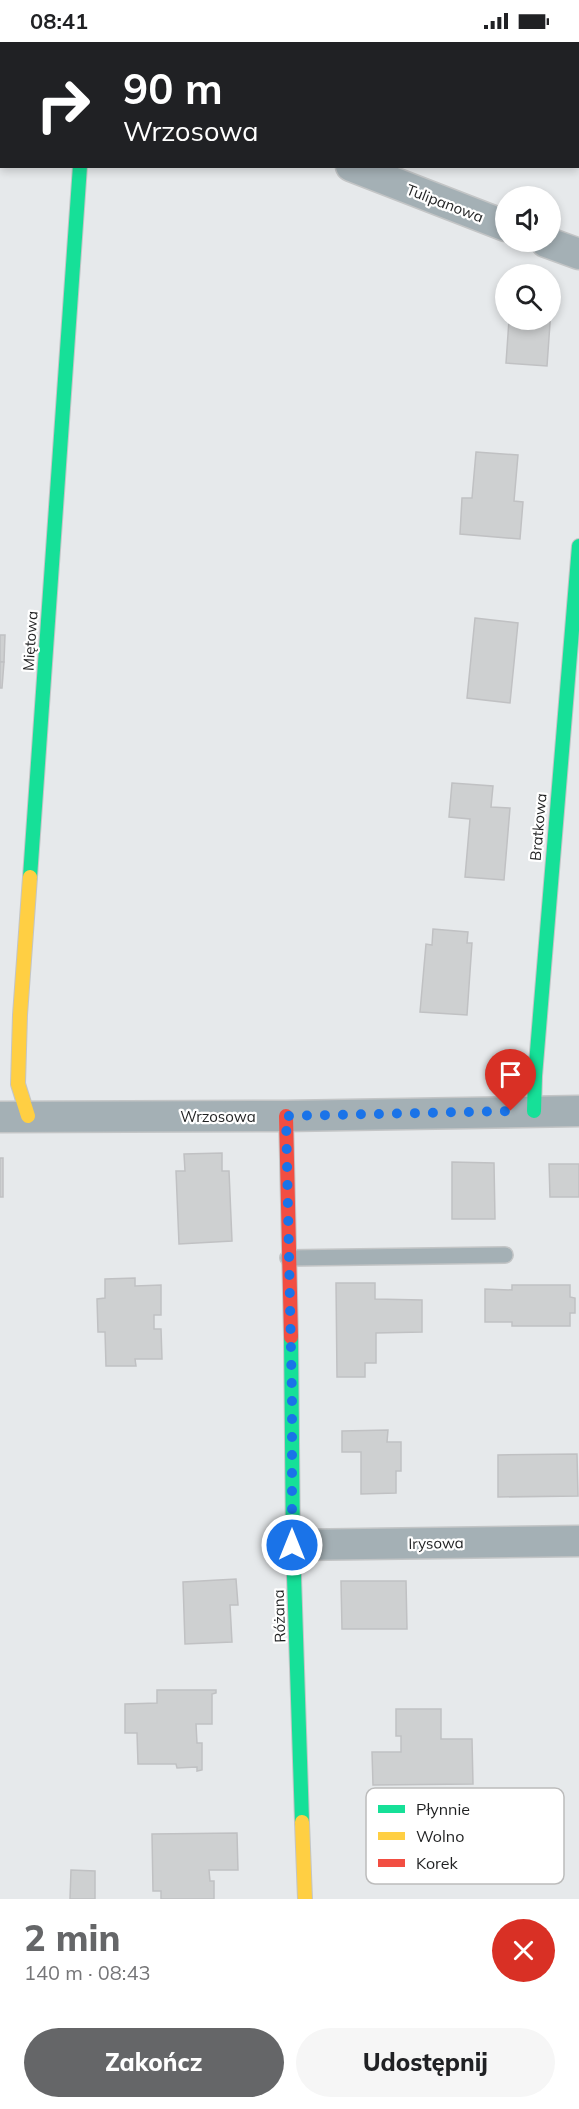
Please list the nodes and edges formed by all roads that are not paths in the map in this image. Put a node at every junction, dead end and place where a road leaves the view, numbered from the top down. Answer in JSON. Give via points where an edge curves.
{"nodes":[{"id":1,"x":80,"y":168,"type":"edge"},
{"id":2,"x":356,"y":168,"type":"edge"},
{"id":3,"x":495,"y":222,"type":"edge"},
{"id":4,"x":561,"y":247,"type":"edge"},
{"id":5,"x":579,"y":254,"type":"edge"},
{"id":6,"x":579,"y":546,"type":"edge"},
{"id":7,"x":534,"y":1111,"type":"junction"},
{"id":8,"x":579,"y":1111,"type":"edge"},
{"id":9,"x":286,"y":1116,"type":"junction"},
{"id":10,"x":14,"y":1117,"type":"edge"},
{"id":11,"x":505,"y":1255,"type":"dead end"},
{"id":12,"x":288,"y":1258,"type":"junction"},
{"id":13,"x":579,"y":1541,"type":"edge"},
{"id":14,"x":292,"y":1545,"type":"junction"},
{"id":15,"x":305,"y":1899,"type":"edge"}],
"edges":[{"from":1,"to":10,"type":"street","name":"Miętowa"},
{"from":2,"to":3,"type":"street","name":"Tulipanowa"},
{"from":4,"to":5,"type":"street"},
{"from":6,"to":7,"type":"street","name":"Bratkowa"},
{"from":7,"to":8,"type":"street","name":"Wrzosowa"},
{"from":7,"to":9,"type":"street","name":"Wrzosowa"},
{"from":9,"to":10,"type":"street","name":"Wrzosowa"},
{"from":9,"to":12,"type":"street","name":"Różana"},
{"from":11,"to":12,"type":"lane"},
{"from":12,"to":14,"type":"street","name":"Różana"},
{"from":13,"to":14,"type":"street","name":"Irysowa"},
{"from":14,"to":15,"type":"street","name":"Różana"}]}
